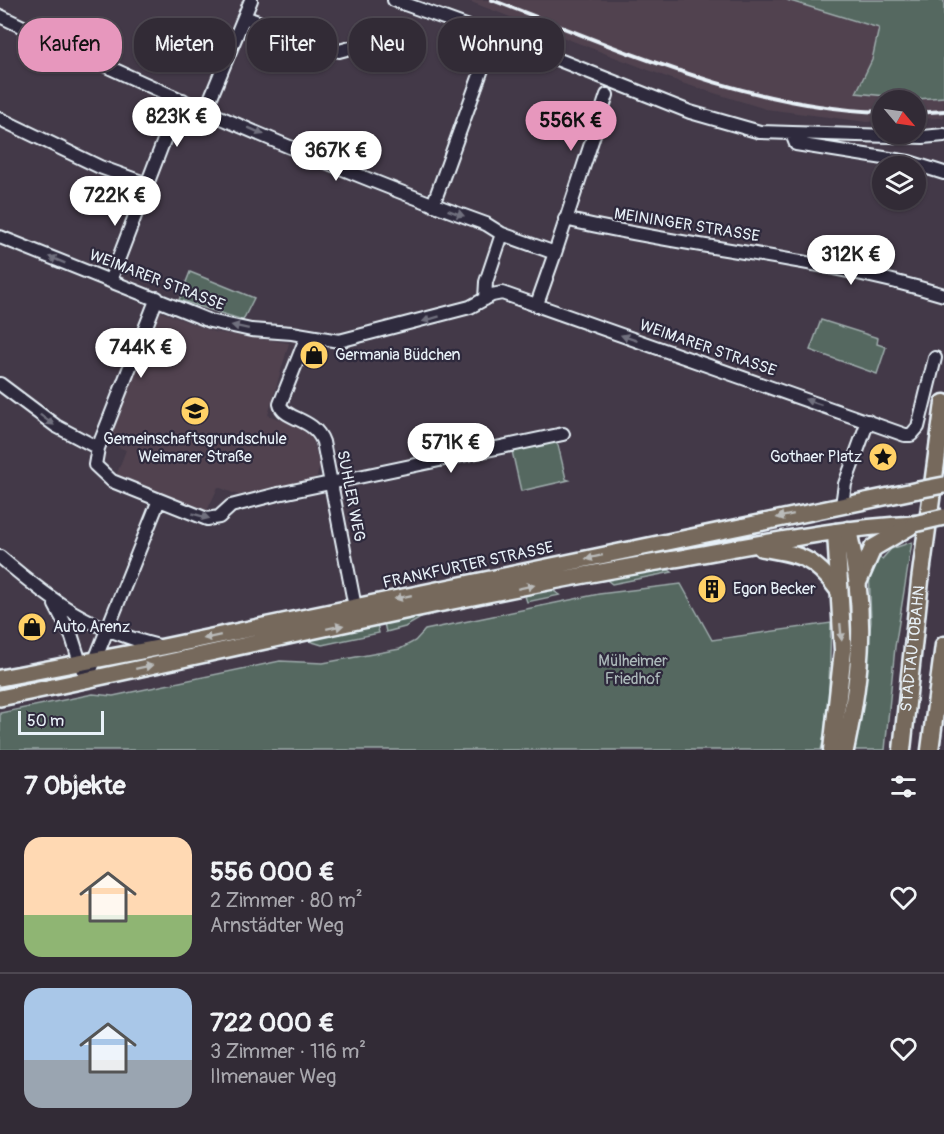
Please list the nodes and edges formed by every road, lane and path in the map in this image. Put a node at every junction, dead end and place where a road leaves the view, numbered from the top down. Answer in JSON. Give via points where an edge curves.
{"nodes":[{"id":1,"x":251,"y":0,"type":"edge"},
{"id":2,"x":394,"y":0,"type":"edge"},
{"id":3,"x":0,"y":16,"type":"edge"},
{"id":4,"x":244,"y":17,"type":"junction"},
{"id":5,"x":444,"y":18,"type":"edge"},
{"id":6,"x":349,"y":48,"type":"edge"},
{"id":7,"x":564,"y":63,"type":"edge"},
{"id":8,"x":481,"y":72,"type":"edge"},
{"id":9,"x":607,"y":95,"type":"dead end"},
{"id":10,"x":183,"y":100,"type":"junction"},
{"id":11,"x":206,"y":109,"type":"junction"},
{"id":12,"x":0,"y":119,"type":"edge"},
{"id":13,"x":792,"y":134,"type":"junction"},
{"id":14,"x":944,"y":135,"type":"edge"},
{"id":15,"x":944,"y":173,"type":"edge"},
{"id":16,"x":147,"y":184,"type":"junction"},
{"id":17,"x":433,"y":205,"type":"junction"},
{"id":18,"x":565,"y":219,"type":"junction"},
{"id":19,"x":502,"y":234,"type":"junction"},
{"id":20,"x":0,"y":237,"type":"edge"},
{"id":21,"x":555,"y":253,"type":"junction"},
{"id":22,"x":110,"y":281,"type":"junction"},
{"id":23,"x":944,"y":295,"type":"edge"},
{"id":24,"x":157,"y":298,"type":"junction"},
{"id":25,"x":485,"y":299,"type":"junction"},
{"id":26,"x":537,"y":304,"type":"junction"},
{"id":27,"x":307,"y":336,"type":"junction"},
{"id":28,"x":935,"y":358,"type":"dead end"},
{"id":29,"x":0,"y":384,"type":"edge"},
{"id":30,"x":944,"y":403,"type":"edge"},
{"id":31,"x":868,"y":421,"type":"junction"},
{"id":32,"x":563,"y":434,"type":"dead end"},
{"id":33,"x":98,"y":448,"type":"junction"},
{"id":34,"x":332,"y":484,"type":"junction"},
{"id":35,"x":944,"y":485,"type":"edge"},
{"id":36,"x":159,"y":500,"type":"junction"},
{"id":37,"x":842,"y":505,"type":"junction"},
{"id":38,"x":944,"y":517,"type":"edge"},
{"id":39,"x":914,"y":524,"type":"junction"},
{"id":40,"x":842,"y":531,"type":"junction"},
{"id":41,"x":752,"y":546,"type":"junction"},
{"id":42,"x":0,"y":557,"type":"edge"},
{"id":43,"x":859,"y":581,"type":"junction"},
{"id":44,"x":838,"y":590,"type":"junction"},
{"id":45,"x":51,"y":599,"type":"junction"},
{"id":46,"x":355,"y":607,"type":"junction"},
{"id":47,"x":107,"y":631,"type":"junction"},
{"id":48,"x":944,"y":645,"type":"edge"},
{"id":49,"x":163,"y":647,"type":"junction"},
{"id":50,"x":96,"y":658,"type":"junction"},
{"id":51,"x":79,"y":662,"type":"junction"},
{"id":52,"x":942,"y":675,"type":"edge"},
{"id":53,"x":0,"y":678,"type":"edge"},
{"id":54,"x":87,"y":680,"type":"junction"},
{"id":55,"x":0,"y":698,"type":"edge"},
{"id":56,"x":832,"y":750,"type":"edge"},
{"id":57,"x":845,"y":750,"type":"edge"},
{"id":58,"x":902,"y":750,"type":"edge"},
{"id":59,"x":930,"y":750,"type":"edge"}],
"edges":[{"from":1,"to":4,"type":"street"},
{"from":2,"to":5,"type":"street"},
{"from":3,"to":10,"type":"street"},
{"from":4,"to":6,"type":"street","via":[[339,51]]},
{"from":4,"to":11,"type":"street"},
{"from":7,"to":13,"type":"street","via":[[690,112],[760,132]]},
{"from":8,"to":17,"type":"street"},
{"from":9,"to":18,"type":"street"},
{"from":10,"to":11,"type":"street"},
{"from":10,"to":16,"type":"street"},
{"from":11,"to":17,"type":"street","one_way":true},
{"from":12,"to":16,"type":"street","via":[[100,167]]},
{"from":13,"to":14,"type":"street"},
{"from":13,"to":15,"type":"street","via":[[796,144],[909,162]]},
{"from":16,"to":22,"type":"street"},
{"from":17,"to":19,"type":"street","one_way":true,"via":[[486,224]]},
{"from":18,"to":21,"type":"street"},
{"from":18,"to":23,"type":"street","name":"MEININGER STRASSE","via":[[614,231],[789,258],[892,279]]},
{"from":19,"to":21,"type":"street"},
{"from":19,"to":25,"type":"street","via":[[486,282]]},
{"from":22,"to":20,"type":"street","name":"WEIMARER STRASSE","one_way":true},
{"from":21,"to":26,"type":"street"},
{"from":22,"to":24,"type":"street","name":"WEIMARER STRASSE"},
{"from":27,"to":24,"type":"street","name":"WEIMARER STRASSE","one_way":true,"via":[[210,321]]},
{"from":24,"to":33,"type":"street"},
{"from":25,"to":26,"type":"street","name":"WEIMARER STRASSE","via":[[501,293]]},
{"from":25,"to":27,"type":"street","name":"WEIMARER STRASSE","one_way":true,"via":[[420,322],[339,342]]},
{"from":31,"to":26,"type":"street","name":"WEIMARER STRASSE","one_way":true},
{"from":27,"to":34,"type":"street","name":"SUHLER WEG","via":[[280,404],[285,413],[319,431]]},
{"from":28,"to":31,"type":"street","via":[[918,427],[910,435]]},
{"from":29,"to":33,"type":"street","one_way":true,"via":[[56,426]]},
{"from":30,"to":58,"type":"highway","name":"STADTAUTOBAHN"},
{"from":31,"to":37,"type":"street","via":[[845,484]]},
{"from":32,"to":34,"type":"street"},
{"from":33,"to":36,"type":"street","via":[[95,465],[112,481]]},
{"from":36,"to":34,"type":"street","one_way":true,"via":[[207,519],[219,517],[231,506]]},
{"from":34,"to":46,"type":"street","name":"SUHLER WEG"},
{"from":35,"to":37,"type":"main road","name":"FRANKFURTER STRASSE","bridge":true},
{"from":36,"to":47,"type":"street"},
{"from":37,"to":40,"type":"main road"},
{"from":37,"to":46,"type":"main road","name":"FRANKFURTER STRASSE","one_way":true},
{"from":38,"to":39,"type":"main road","name":"FRANKFURTER STRASSE","bridge":true},
{"from":39,"to":40,"type":"main road","name":"FRANKFURTER STRASSE"},
{"from":39,"to":43,"type":"highway","via":[[873,548]]},
{"from":40,"to":41,"type":"main road","name":"FRANKFURTER STRASSE"},
{"from":40,"to":43,"type":"highway"},
{"from":40,"to":44,"type":"highway"},
{"from":41,"to":44,"type":"main road","via":[[808,558]]},
{"from":54,"to":41,"type":"main road","name":"FRANKFURTER STRASSE","one_way":true,"via":[[576,576]]},
{"from":42,"to":45,"type":"street"},
{"from":43,"to":57,"type":"highway","via":[[858,682]]},
{"from":44,"to":56,"type":"highway","one_way":true,"via":[[843,651]]},
{"from":45,"to":47,"type":"street"},
{"from":45,"to":51,"type":"street","via":[[72,636]]},
{"from":46,"to":49,"type":"main road","name":"FRANKFURTER STRASSE","one_way":true},
{"from":47,"to":49,"type":"street"},
{"from":47,"to":50,"type":"street"},
{"from":48,"to":52,"type":"highway","name":"STADTAUTOBAHN"},
{"from":49,"to":50,"type":"main road","name":"FRANKFURTER STRASSE"},
{"from":50,"to":51,"type":"main road","name":"FRANKFURTER STRASSE"},
{"from":50,"to":54,"type":"street"},
{"from":51,"to":53,"type":"main road","name":"FRANKFURTER STRASSE"},
{"from":51,"to":54,"type":"street"},
{"from":52,"to":59,"type":"highway","name":"STADTAUTOBAHN"},
{"from":54,"to":55,"type":"main road","name":"FRANKFURTER STRASSE"}]}
